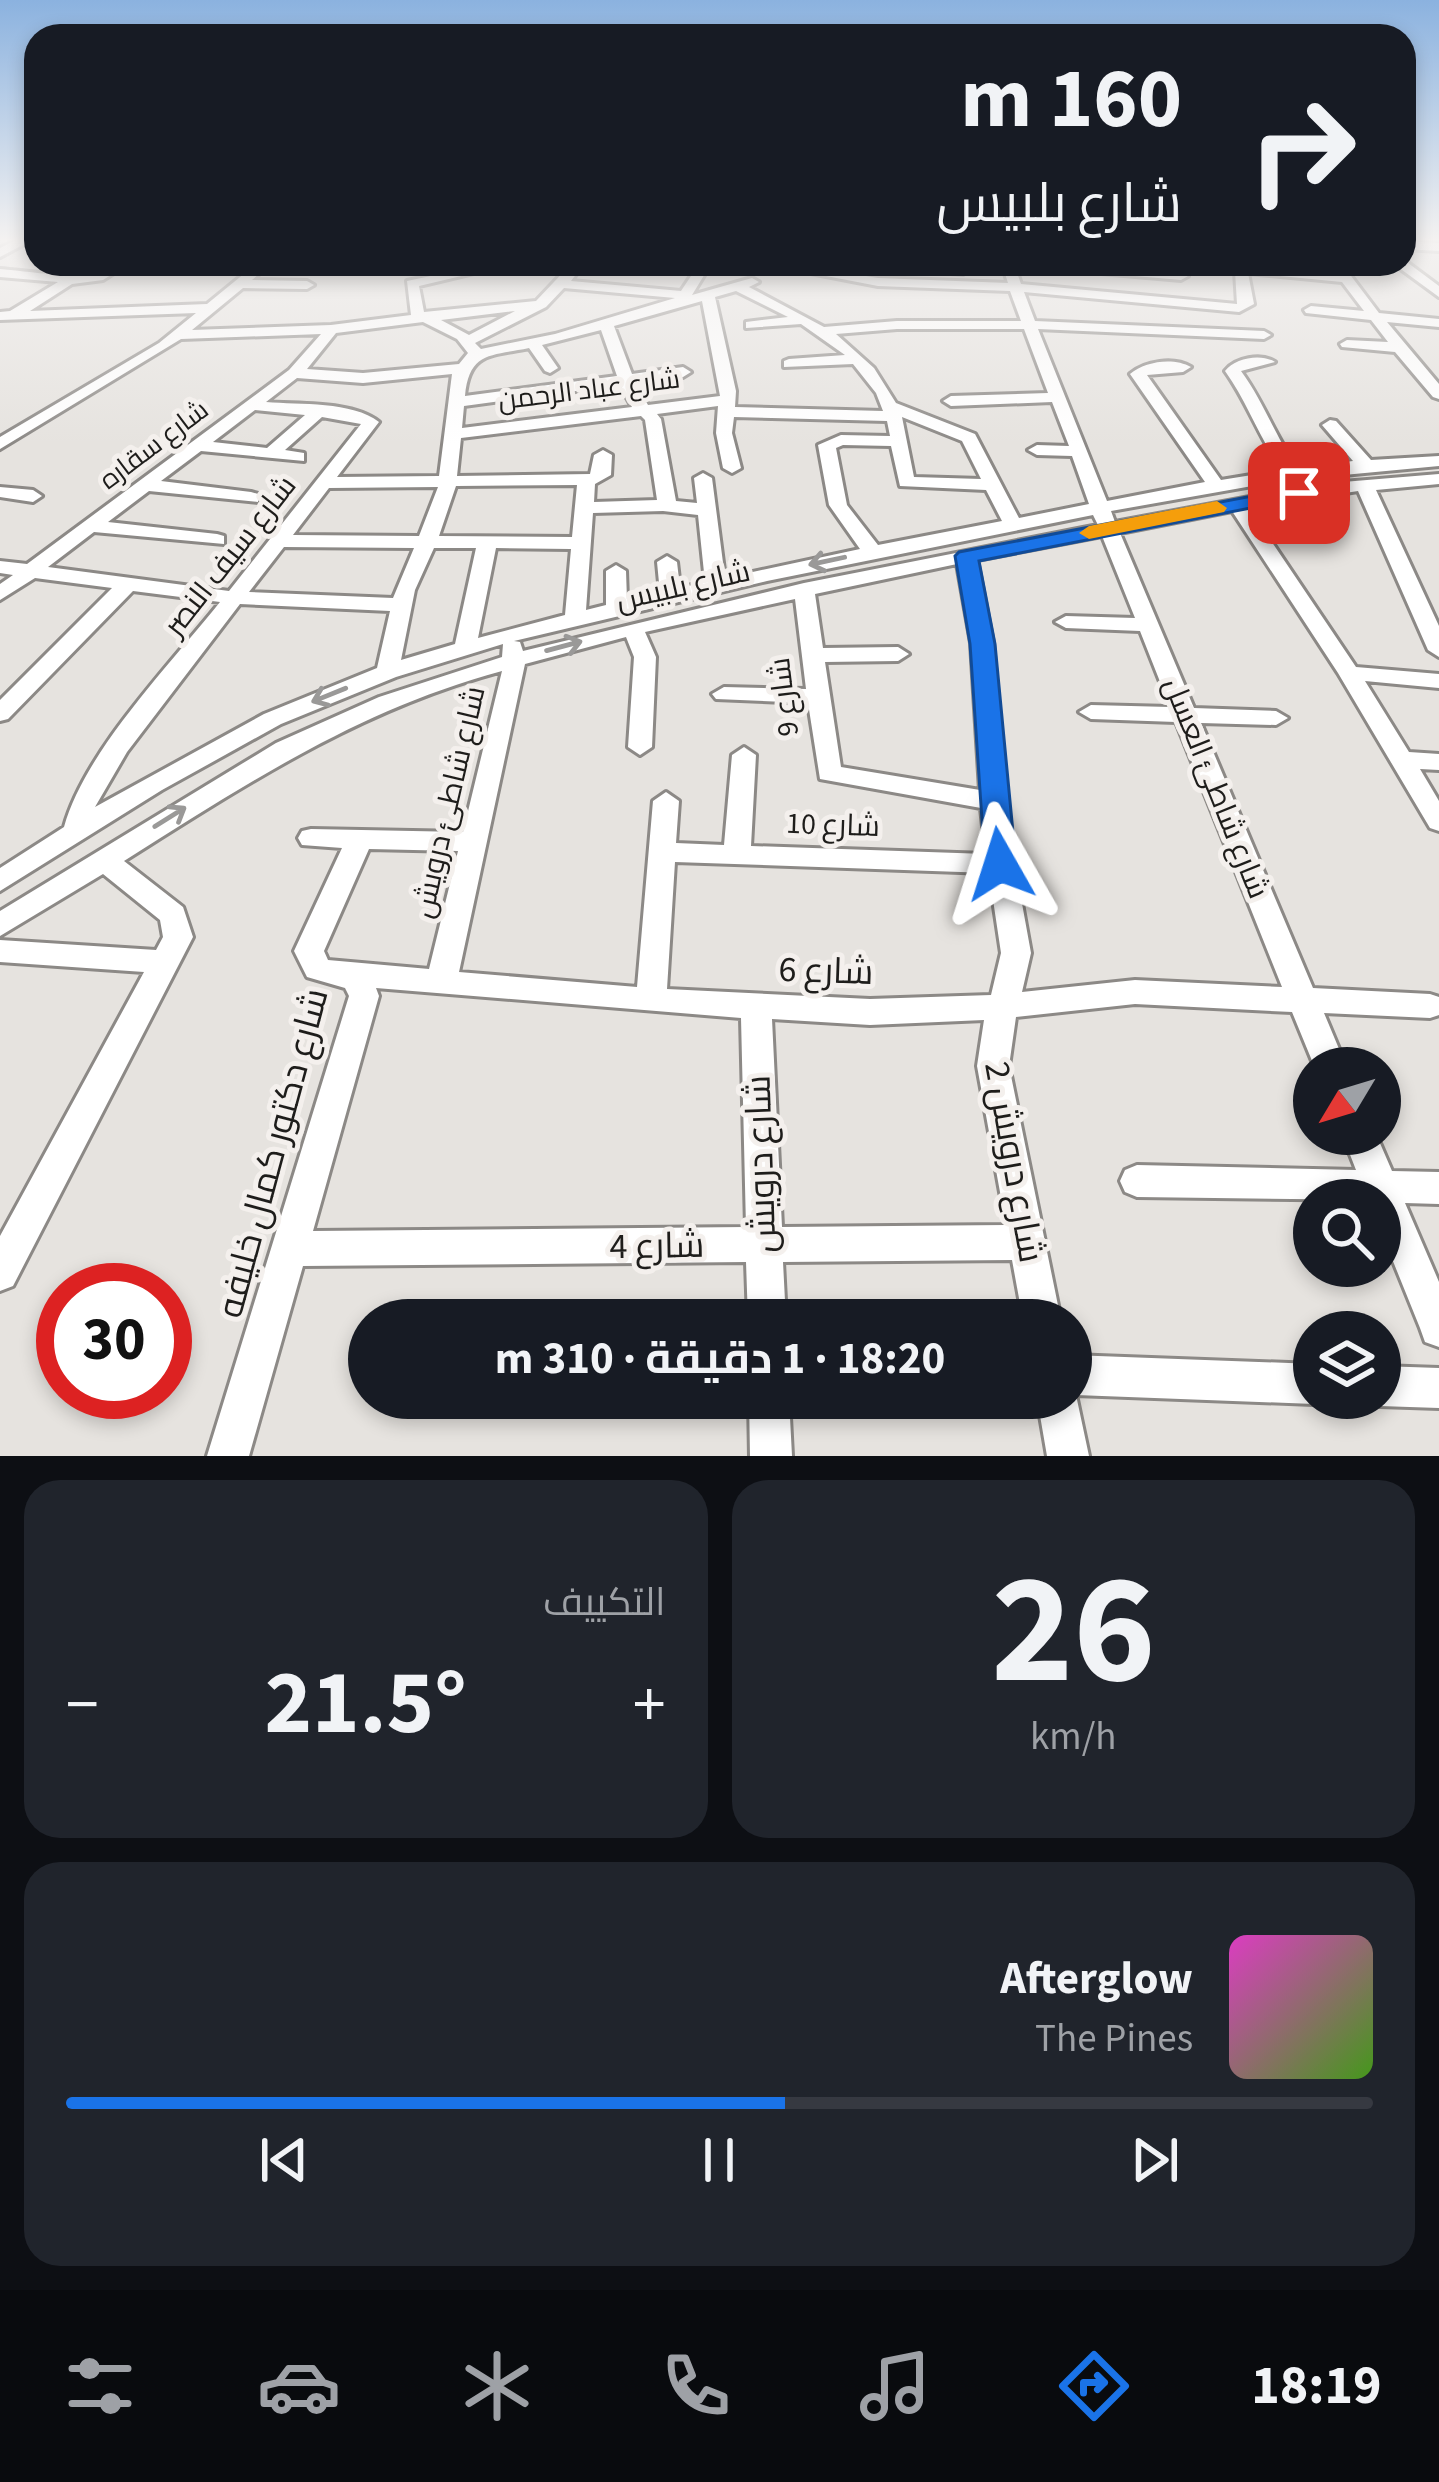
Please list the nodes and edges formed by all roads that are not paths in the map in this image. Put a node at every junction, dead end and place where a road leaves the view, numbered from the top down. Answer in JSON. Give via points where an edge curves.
{"nodes":[{"id":1,"x":213,"y":308,"type":"joint"},
{"id":2,"x":414,"y":308,"type":"edge"},
{"id":3,"x":502,"y":308,"type":"edge"},
{"id":4,"x":535,"y":308,"type":"edge"},
{"id":5,"x":659,"y":308,"type":"edge"},
{"id":6,"x":710,"y":308,"type":"edge"},
{"id":7,"x":781,"y":308,"type":"edge"},
{"id":8,"x":1025,"y":308,"type":"edge"},
{"id":9,"x":1367,"y":308,"type":"edge"},
{"id":10,"x":1311,"y":310,"type":"dead end"},
{"id":11,"x":646,"y":313,"type":"junction"},
{"id":12,"x":7,"y":315,"type":"edge"},
{"id":13,"x":421,"y":316,"type":"junction"},
{"id":14,"x":1373,"y":317,"type":"junction"},
{"id":15,"x":803,"y":319,"type":"junction"},
{"id":16,"x":1439,"y":323,"type":"edge"},
{"id":17,"x":606,"y":324,"type":"junction"},
{"id":18,"x":1031,"y":325,"type":"junction"},
{"id":19,"x":751,"y":326,"type":"dead end"},
{"id":20,"x":0,"y":328,"type":"edge"},
{"id":21,"x":331,"y":329,"type":"junction"},
{"id":22,"x":653,"y":332,"type":"dead end"},
{"id":23,"x":823,"y":332,"type":"junction"},
{"id":24,"x":179,"y":335,"type":"junction"},
{"id":25,"x":1209,"y":335,"type":"junction"},
{"id":26,"x":1264,"y":335,"type":"dead end"},
{"id":27,"x":534,"y":344,"type":"junction"},
{"id":28,"x":1347,"y":344,"type":"dead end"},
{"id":29,"x":472,"y":348,"type":"junction"},
{"id":30,"x":1404,"y":348,"type":"junction"},
{"id":31,"x":1220,"y":356,"type":"dead end"},
{"id":32,"x":857,"y":359,"type":"junction"},
{"id":33,"x":1267,"y":362,"type":"dead end"},
{"id":34,"x":789,"y":364,"type":"dead end"},
{"id":35,"x":1183,"y":367,"type":"dead end"},
{"id":36,"x":461,"y":368,"type":"junction"},
{"id":37,"x":550,"y":368,"type":"dead end"},
{"id":38,"x":683,"y":372,"type":"dead end"},
{"id":39,"x":293,"y":373,"type":"junction"},
{"id":40,"x":388,"y":378,"type":"junction"},
{"id":41,"x":628,"y":379,"type":"junction"},
{"id":42,"x":1439,"y":394,"type":"edge"},
{"id":43,"x":1055,"y":397,"type":"junction"},
{"id":44,"x":951,"y":401,"type":"dead end"},
{"id":45,"x":457,"y":402,"type":"junction"},
{"id":46,"x":252,"y":405,"type":"junction"},
{"id":47,"x":727,"y":406,"type":"junction"},
{"id":48,"x":644,"y":410,"type":"junction"},
{"id":49,"x":891,"y":411,"type":"junction"},
{"id":50,"x":318,"y":412,"type":"junction"},
{"id":51,"x":348,"y":415,"type":"junction"},
{"id":52,"x":0,"y":420,"type":"edge"},
{"id":53,"x":32,"y":425,"type":"junction"},
{"id":54,"x":1330,"y":425,"type":"dead end"},
{"id":55,"x":456,"y":434,"type":"junction"},
{"id":56,"x":898,"y":441,"type":"junction"},
{"id":57,"x":0,"y":444,"type":"edge"},
{"id":58,"x":201,"y":446,"type":"junction"},
{"id":59,"x":1037,"y":449,"type":"dead end"},
{"id":60,"x":1080,"y":451,"type":"junction"},
{"id":61,"x":271,"y":454,"type":"junction"},
{"id":62,"x":603,"y":455,"type":"dead end"},
{"id":63,"x":298,"y":457,"type":"dead end"},
{"id":64,"x":1439,"y":461,"type":"edge"},
{"id":65,"x":732,"y":468,"type":"dead end"},
{"id":66,"x":1294,"y":474,"type":"junction"},
{"id":67,"x":1365,"y":475,"type":"junction"},
{"id":68,"x":703,"y":478,"type":"dead end"},
{"id":69,"x":1439,"y":479,"type":"edge"},
{"id":70,"x":586,"y":480,"type":"junction"},
{"id":71,"x":450,"y":481,"type":"junction"},
{"id":72,"x":326,"y":483,"type":"junction"},
{"id":73,"x":993,"y":484,"type":"junction"},
{"id":74,"x":148,"y":485,"type":"junction"},
{"id":75,"x":1217,"y":488,"type":"junction"},
{"id":76,"x":0,"y":492,"type":"edge"},
{"id":77,"x":33,"y":496,"type":"dead end"},
{"id":78,"x":251,"y":499,"type":"dead end"},
{"id":79,"x":1237,"y":504,"type":"junction"},
{"id":80,"x":667,"y":506,"type":"junction"},
{"id":81,"x":584,"y":508,"type":"junction"},
{"id":82,"x":706,"y":510,"type":"junction"},
{"id":83,"x":1104,"y":519,"type":"junction"},
{"id":84,"x":1013,"y":525,"type":"junction"},
{"id":85,"x":91,"y":526,"type":"junction"},
{"id":86,"x":217,"y":540,"type":"dead end"},
{"id":87,"x":280,"y":541,"type":"junction"},
{"id":88,"x":429,"y":542,"type":"junction"},
{"id":89,"x":487,"y":543,"type":"junction"},
{"id":90,"x":581,"y":543,"type":"junction"},
{"id":91,"x":872,"y":551,"type":"junction"},
{"id":92,"x":967,"y":556,"type":"junction"},
{"id":93,"x":667,"y":562,"type":"dead end"},
{"id":94,"x":0,"y":568,"type":"edge"},
{"id":95,"x":30,"y":571,"type":"junction"},
{"id":96,"x":616,"y":571,"type":"dead end"},
{"id":97,"x":128,"y":584,"type":"junction"},
{"id":98,"x":716,"y":585,"type":"junction"},
{"id":99,"x":804,"y":589,"type":"junction"},
{"id":100,"x":0,"y":594,"type":"edge"},
{"id":101,"x":671,"y":596,"type":"junction"},
{"id":102,"x":235,"y":598,"type":"junction"},
{"id":103,"x":400,"y":605,"type":"junction"},
{"id":104,"x":617,"y":609,"type":"junction"},
{"id":105,"x":575,"y":619,"type":"junction"},
{"id":106,"x":1066,"y":622,"type":"dead end"},
{"id":107,"x":1148,"y":625,"type":"junction"},
{"id":108,"x":633,"y":628,"type":"junction"},
{"id":109,"x":465,"y":647,"type":"junction"},
{"id":110,"x":511,"y":648,"type":"junction"},
{"id":111,"x":1439,"y":650,"type":"edge"},
{"id":112,"x":898,"y":654,"type":"dead end"},
{"id":113,"x":812,"y":655,"type":"junction"},
{"id":114,"x":387,"y":672,"type":"junction"},
{"id":115,"x":1349,"y":673,"type":"junction"},
{"id":116,"x":1439,"y":681,"type":"edge"},
{"id":117,"x":724,"y":694,"type":"dead end"},
{"id":118,"x":817,"y":695,"type":"junction"},
{"id":119,"x":1091,"y":712,"type":"dead end"},
{"id":120,"x":0,"y":714,"type":"edge"},
{"id":121,"x":1186,"y":715,"type":"junction"},
{"id":122,"x":1276,"y":718,"type":"dead end"},
{"id":123,"x":640,"y":747,"type":"dead end"},
{"id":124,"x":744,"y":755,"type":"dead end"},
{"id":125,"x":1402,"y":760,"type":"junction"},
{"id":126,"x":1439,"y":762,"type":"edge"},
{"id":127,"x":667,"y":801,"type":"dead end"},
{"id":128,"x":994,"y":801,"type":"junction"},
{"id":129,"x":1439,"y":822,"type":"edge"},
{"id":130,"x":76,"y":832,"type":"junction"},
{"id":131,"x":311,"y":838,"type":"dead end"},
{"id":132,"x":359,"y":839,"type":"junction"},
{"id":133,"x":473,"y":842,"type":"junction"},
{"id":134,"x":663,"y":852,"type":"junction"},
{"id":135,"x":737,"y":855,"type":"junction"},
{"id":136,"x":102,"y":859,"type":"junction"},
{"id":137,"x":1000,"y":864,"type":"junction"},
{"id":138,"x":0,"y":881,"type":"edge"},
{"id":139,"x":0,"y":925,"type":"edge"},
{"id":140,"x":0,"y":951,"type":"edge"},
{"id":141,"x":168,"y":962,"type":"junction"},
{"id":142,"x":347,"y":974,"type":"junction"},
{"id":143,"x":441,"y":983,"type":"junction"},
{"id":144,"x":1303,"y":999,"type":"junction"},
{"id":145,"x":651,"y":1001,"type":"junction"},
{"id":146,"x":1006,"y":1005,"type":"junction"},
{"id":147,"x":1430,"y":1006,"type":"dead end"},
{"id":148,"x":756,"y":1007,"type":"junction"},
{"id":149,"x":1322,"y":1047,"type":"edge"},
{"id":150,"x":1137,"y":1181,"type":"dead end"},
{"id":151,"x":1293,"y":1184,"type":"edge"},
{"id":152,"x":1401,"y":1187,"type":"edge"},
{"id":153,"x":1439,"y":1188,"type":"edge"},
{"id":154,"x":1401,"y":1235,"type":"edge"},
{"id":155,"x":1026,"y":1243,"type":"junction"},
{"id":156,"x":764,"y":1245,"type":"junction"},
{"id":157,"x":289,"y":1249,"type":"junction"},
{"id":158,"x":0,"y":1273,"type":"edge"},
{"id":159,"x":765,"y":1299,"type":"edge"},
{"id":160,"x":1038,"y":1299,"type":"edge"},
{"id":161,"x":1439,"y":1328,"type":"edge"},
{"id":162,"x":1092,"y":1376,"type":"edge"},
{"id":163,"x":1293,"y":1383,"type":"edge"},
{"id":164,"x":1401,"y":1387,"type":"edge"},
{"id":165,"x":1439,"y":1388,"type":"edge"},
{"id":166,"x":770,"y":1419,"type":"edge"},
{"id":167,"x":1062,"y":1419,"type":"edge"},
{"id":168,"x":228,"y":1456,"type":"edge"},
{"id":169,"x":771,"y":1456,"type":"edge"},
{"id":170,"x":1068,"y":1456,"type":"edge"}],
"edges":[{"from":1,"to":12,"type":"street"},
{"from":1,"to":24,"type":"street"},
{"from":2,"to":13,"type":"street"},
{"from":3,"to":13,"type":"street"},
{"from":4,"to":29,"type":"street"},
{"from":5,"to":11,"type":"street"},
{"from":6,"to":47,"type":"street"},
{"from":7,"to":15,"type":"street"},
{"from":8,"to":18,"type":"street","name":"شارع شاطئ العسل"},
{"from":9,"to":14,"type":"street"},
{"from":10,"to":14,"type":"street"},
{"from":11,"to":17,"type":"street"},
{"from":11,"to":22,"type":"street"},
{"from":12,"to":20,"type":"street"},
{"from":13,"to":21,"type":"street"},
{"from":13,"to":29,"type":"street"},
{"from":14,"to":16,"type":"street"},
{"from":14,"to":30,"type":"street"},
{"from":15,"to":19,"type":"street"},
{"from":15,"to":23,"type":"street"},
{"from":17,"to":27,"type":"street"},
{"from":17,"to":41,"type":"street"},
{"from":18,"to":23,"type":"street"},
{"from":18,"to":25,"type":"street"},
{"from":18,"to":43,"type":"street","name":"شارع شاطئ العسل"},
{"from":21,"to":24,"type":"street"},
{"from":21,"to":39,"type":"street","name":"شارع سقاره"},
{"from":23,"to":32,"type":"street"},
{"from":24,"to":53,"type":"street"},
{"from":25,"to":26,"type":"street"},
{"from":25,"to":31,"type":"street"},
{"from":27,"to":29,"type":"street"},
{"from":27,"to":37,"type":"street"},
{"from":28,"to":30,"type":"street"},
{"from":29,"to":36,"type":"street"},
{"from":30,"to":42,"type":"street"},
{"from":32,"to":34,"type":"street"},
{"from":32,"to":49,"type":"street"},
{"from":33,"to":66,"type":"street","via":[[1233,369]]},
{"from":35,"to":75,"type":"street","via":[[1138,374]]},
{"from":36,"to":40,"type":"street"},
{"from":36,"to":45,"type":"street"},
{"from":38,"to":41,"type":"street"},
{"from":39,"to":40,"type":"street"},
{"from":39,"to":46,"type":"street","name":"شارع سقاره"},
{"from":40,"to":51,"type":"street"},
{"from":41,"to":45,"type":"street","via":[[531,384]]},
{"from":41,"to":48,"type":"street"},
{"from":43,"to":44,"type":"street"},
{"from":43,"to":60,"type":"street","name":"شارع شاطئ العسل"},
{"from":45,"to":55,"type":"street"},
{"from":46,"to":50,"type":"street"},
{"from":46,"to":58,"type":"street","name":"شارع سقاره"},
{"from":47,"to":48,"type":"street","name":"شارع عباد الرحمن"},
{"from":47,"to":49,"type":"street","name":"شارع عباد الرحمن"},
{"from":47,"to":65,"type":"street"},
{"from":48,"to":55,"type":"street","name":"شارع عباد الرحمن"},
{"from":48,"to":80,"type":"street","via":[[653,419]]},
{"from":49,"to":56,"type":"street"},
{"from":49,"to":73,"type":"street","via":[[967,436]]},
{"from":50,"to":51,"type":"street"},
{"from":50,"to":61,"type":"street"},
{"from":51,"to":72,"type":"street","name":"شارع سيف النصر","via":[[370,425]]},
{"from":52,"to":53,"type":"street"},
{"from":53,"to":57,"type":"street"},
{"from":54,"to":67,"type":"street"},
{"from":55,"to":71,"type":"street"},
{"from":56,"to":73,"type":"street","via":[[909,483]]},
{"from":56,"to":91,"type":"street","via":[[827,446],[840,511]]},
{"from":58,"to":61,"type":"street"},
{"from":58,"to":74,"type":"street","name":"شارع سقاره"},
{"from":59,"to":60,"type":"street"},
{"from":60,"to":83,"type":"street","name":"شارع شاطئ العسل"},
{"from":61,"to":63,"type":"street"},
{"from":62,"to":70,"type":"street","via":[[602,475]]},
{"from":64,"to":67,"type":"street","name":"شارع بلبيس"},
{"from":66,"to":67,"type":"street","name":"شارع بلبيس"},
{"from":66,"to":75,"type":"street","name":"شارع بلبيس"},
{"from":67,"to":69,"type":"street","name":"شارع بلبيس"},
{"from":67,"to":79,"type":"street","name":"شارع بلبيس"},
{"from":67,"to":111,"type":"street"},
{"from":68,"to":82,"type":"street"},
{"from":70,"to":71,"type":"street"},
{"from":70,"to":81,"type":"street"},
{"from":71,"to":72,"type":"street"},
{"from":71,"to":88,"type":"street"},
{"from":72,"to":87,"type":"street","name":"شارع سيف النصر"},
{"from":73,"to":84,"type":"street"},
{"from":74,"to":78,"type":"street"},
{"from":74,"to":85,"type":"street","name":"شارع سقاره"},
{"from":75,"to":83,"type":"street","name":"شارع بلبيس"},
{"from":76,"to":77,"type":"street"},
{"from":79,"to":83,"type":"street","name":"شارع بلبيس"},
{"from":79,"to":115,"type":"street"},
{"from":80,"to":81,"type":"street"},
{"from":80,"to":82,"type":"street"},
{"from":81,"to":90,"type":"street"},
{"from":82,"to":98,"type":"street"},
{"from":83,"to":84,"type":"street","name":"شارع بلبيس"},
{"from":83,"to":92,"type":"street","name":"شارع بلبيس"},
{"from":83,"to":107,"type":"street","name":"شارع شاطئ العسل"},
{"from":84,"to":91,"type":"street","name":"شارع بلبيس"},
{"from":85,"to":86,"type":"street"},
{"from":85,"to":95,"type":"street","name":"شارع سقاره"},
{"from":87,"to":88,"type":"street"},
{"from":87,"to":102,"type":"street","name":"شارع سيف النصر"},
{"from":88,"to":89,"type":"street"},
{"from":88,"to":103,"type":"street"},
{"from":89,"to":90,"type":"street"},
{"from":89,"to":109,"type":"street"},
{"from":90,"to":105,"type":"street"},
{"from":91,"to":98,"type":"street","name":"شارع بلبيس","one_way":true},
{"from":92,"to":99,"type":"street","name":"شارع بلبيس"},
{"from":92,"to":128,"type":"street","name":"شارع درويش 2"},
{"from":93,"to":101,"type":"street"},
{"from":94,"to":95,"type":"street"},
{"from":95,"to":97,"type":"street"},
{"from":95,"to":100,"type":"street","name":"شارع سقاره"},
{"from":96,"to":104,"type":"street"},
{"from":97,"to":102,"type":"street"},
{"from":97,"to":120,"type":"street"},
{"from":98,"to":101,"type":"street","name":"شارع بلبيس"},
{"from":99,"to":108,"type":"street","name":"شارع بلبيس"},
{"from":99,"to":113,"type":"street","name":"شارع 9"},
{"from":101,"to":104,"type":"street","name":"شارع بلبيس"},
{"from":102,"to":103,"type":"street"},
{"from":102,"to":130,"type":"street","name":"شارع سيف النصر","via":[[99,774]]},
{"from":103,"to":114,"type":"street"},
{"from":104,"to":105,"type":"street","name":"شارع بلبيس"},
{"from":105,"to":110,"type":"street","name":"شارع بلبيس"},
{"from":106,"to":107,"type":"street"},
{"from":107,"to":121,"type":"street","name":"شارع شاطئ العسل"},
{"from":110,"to":108,"type":"street","name":"شارع بلبيس","one_way":true},
{"from":108,"to":123,"type":"street","via":[[645,656]]},
{"from":109,"to":110,"type":"street","name":"شارع بلبيس"},
{"from":109,"to":114,"type":"street","name":"شارع بلبيس"},
{"from":110,"to":133,"type":"street","name":"شارع شاطئ درويش"},
{"from":136,"to":110,"type":"street","name":"شارع بلبيس","one_way":true,"via":[[324,730]]},
{"from":112,"to":113,"type":"street"},
{"from":113,"to":118,"type":"street","name":"شارع 9"},
{"from":114,"to":130,"type":"street","name":"شارع بلبيس","one_way":true,"via":[[250,730]]},
{"from":115,"to":116,"type":"street"},
{"from":115,"to":125,"type":"street"},
{"from":117,"to":118,"type":"street"},
{"from":118,"to":128,"type":"street","name":"شارع 9","via":[[825,767],[835,776]]},
{"from":119,"to":121,"type":"street"},
{"from":121,"to":122,"type":"street"},
{"from":121,"to":144,"type":"street","name":"شارع شاطئ العسل"},
{"from":124,"to":135,"type":"street"},
{"from":125,"to":126,"type":"street"},
{"from":125,"to":129,"type":"street"},
{"from":127,"to":134,"type":"street"},
{"from":128,"to":137,"type":"street","name":"شارع درويش 2"},
{"from":130,"to":138,"type":"street","name":"شارع بلبيس"},
{"from":131,"to":132,"type":"street"},
{"from":132,"to":133,"type":"street"},
{"from":132,"to":142,"type":"street","name":"شارع دكتور كمال خليفه","via":[[309,951],[318,968]]},
{"from":133,"to":143,"type":"street","name":"شارع شاطئ درويش"},
{"from":134,"to":135,"type":"street","name":"شارع 10"},
{"from":134,"to":145,"type":"street"},
{"from":135,"to":137,"type":"street","name":"شارع 10"},
{"from":136,"to":139,"type":"street","name":"شارع بلبيس"},
{"from":136,"to":141,"type":"street","via":[[173,915],[178,937]]},
{"from":137,"to":146,"type":"street","name":"شارع درويش 2","via":[[1016,953]]},
{"from":140,"to":141,"type":"street"},
{"from":141,"to":158,"type":"street"},
{"from":142,"to":143,"type":"street","name":"شارع 6"},
{"from":142,"to":157,"type":"street","name":"شارع دكتور كمال خليفه","via":[[364,996]]},
{"from":143,"to":145,"type":"street","name":"شارع 6"},
{"from":144,"to":146,"type":"street","name":"شارع 6","via":[[1136,992]]},
{"from":144,"to":147,"type":"street","name":"شارع 6"},
{"from":144,"to":149,"type":"street","name":"شارع شاطئ العسل"},
{"from":145,"to":148,"type":"street","name":"شارع 6"},
{"from":146,"to":148,"type":"street","name":"شارع 6","via":[[929,1012]]},
{"from":146,"to":155,"type":"street","name":"شارع درويش 2","via":[[993,1066]]},
{"from":148,"to":156,"type":"street","name":"شارع درويش"},
{"from":150,"to":151,"type":"street"},
{"from":152,"to":153,"type":"street"},
{"from":154,"to":161,"type":"street"},
{"from":155,"to":156,"type":"street","name":"شارع 4"},
{"from":155,"to":160,"type":"street","name":"شارع درويش 2"},
{"from":156,"to":157,"type":"street","name":"شارع 4"},
{"from":156,"to":159,"type":"street","name":"شارع درويش"},
{"from":157,"to":168,"type":"street","name":"شارع دكتور كمال خليفه"},
{"from":162,"to":163,"type":"street"},
{"from":164,"to":165,"type":"street"},
{"from":166,"to":169,"type":"street"},
{"from":167,"to":170,"type":"street"}]}
